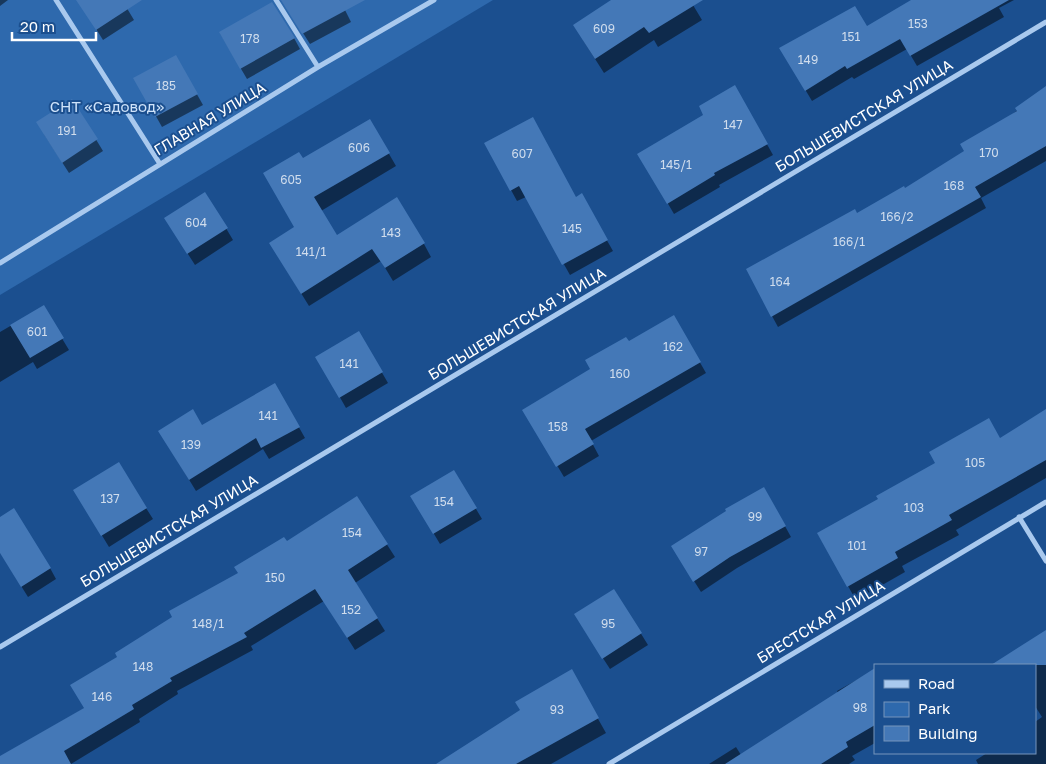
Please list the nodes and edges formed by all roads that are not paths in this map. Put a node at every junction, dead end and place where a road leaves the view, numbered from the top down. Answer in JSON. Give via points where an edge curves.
{"nodes":[{"id":1,"x":56,"y":0,"type":"edge"},
{"id":2,"x":276,"y":0,"type":"edge"},
{"id":3,"x":434,"y":0,"type":"edge"},
{"id":4,"x":1046,"y":22,"type":"edge"},
{"id":5,"x":318,"y":67,"type":"junction"},
{"id":6,"x":160,"y":164,"type":"junction"},
{"id":7,"x":0,"y":262,"type":"edge"},
{"id":8,"x":1046,"y":502,"type":"edge"},
{"id":9,"x":1019,"y":517,"type":"junction"},
{"id":10,"x":1046,"y":561,"type":"edge"},
{"id":11,"x":0,"y":647,"type":"edge"},
{"id":12,"x":609,"y":764,"type":"edge"}],
"edges":[{"from":1,"to":6,"type":"street"},
{"from":2,"to":5,"type":"street"},
{"from":3,"to":5,"type":"street","name":"ГЛАВНАЯ УЛИЦА"},
{"from":4,"to":11,"type":"street","name":"БОЛЬШЕВИСТСКАЯ УЛИЦА"},
{"from":5,"to":6,"type":"street","name":"ГЛАВНАЯ УЛИЦА"},
{"from":6,"to":7,"type":"street","name":"ГЛАВНАЯ УЛИЦА"},
{"from":8,"to":9,"type":"street","name":"БРЕСТСКАЯ УЛИЦА"},
{"from":9,"to":10,"type":"street"},
{"from":9,"to":12,"type":"street","name":"БРЕСТСКАЯ УЛИЦА"}]}
